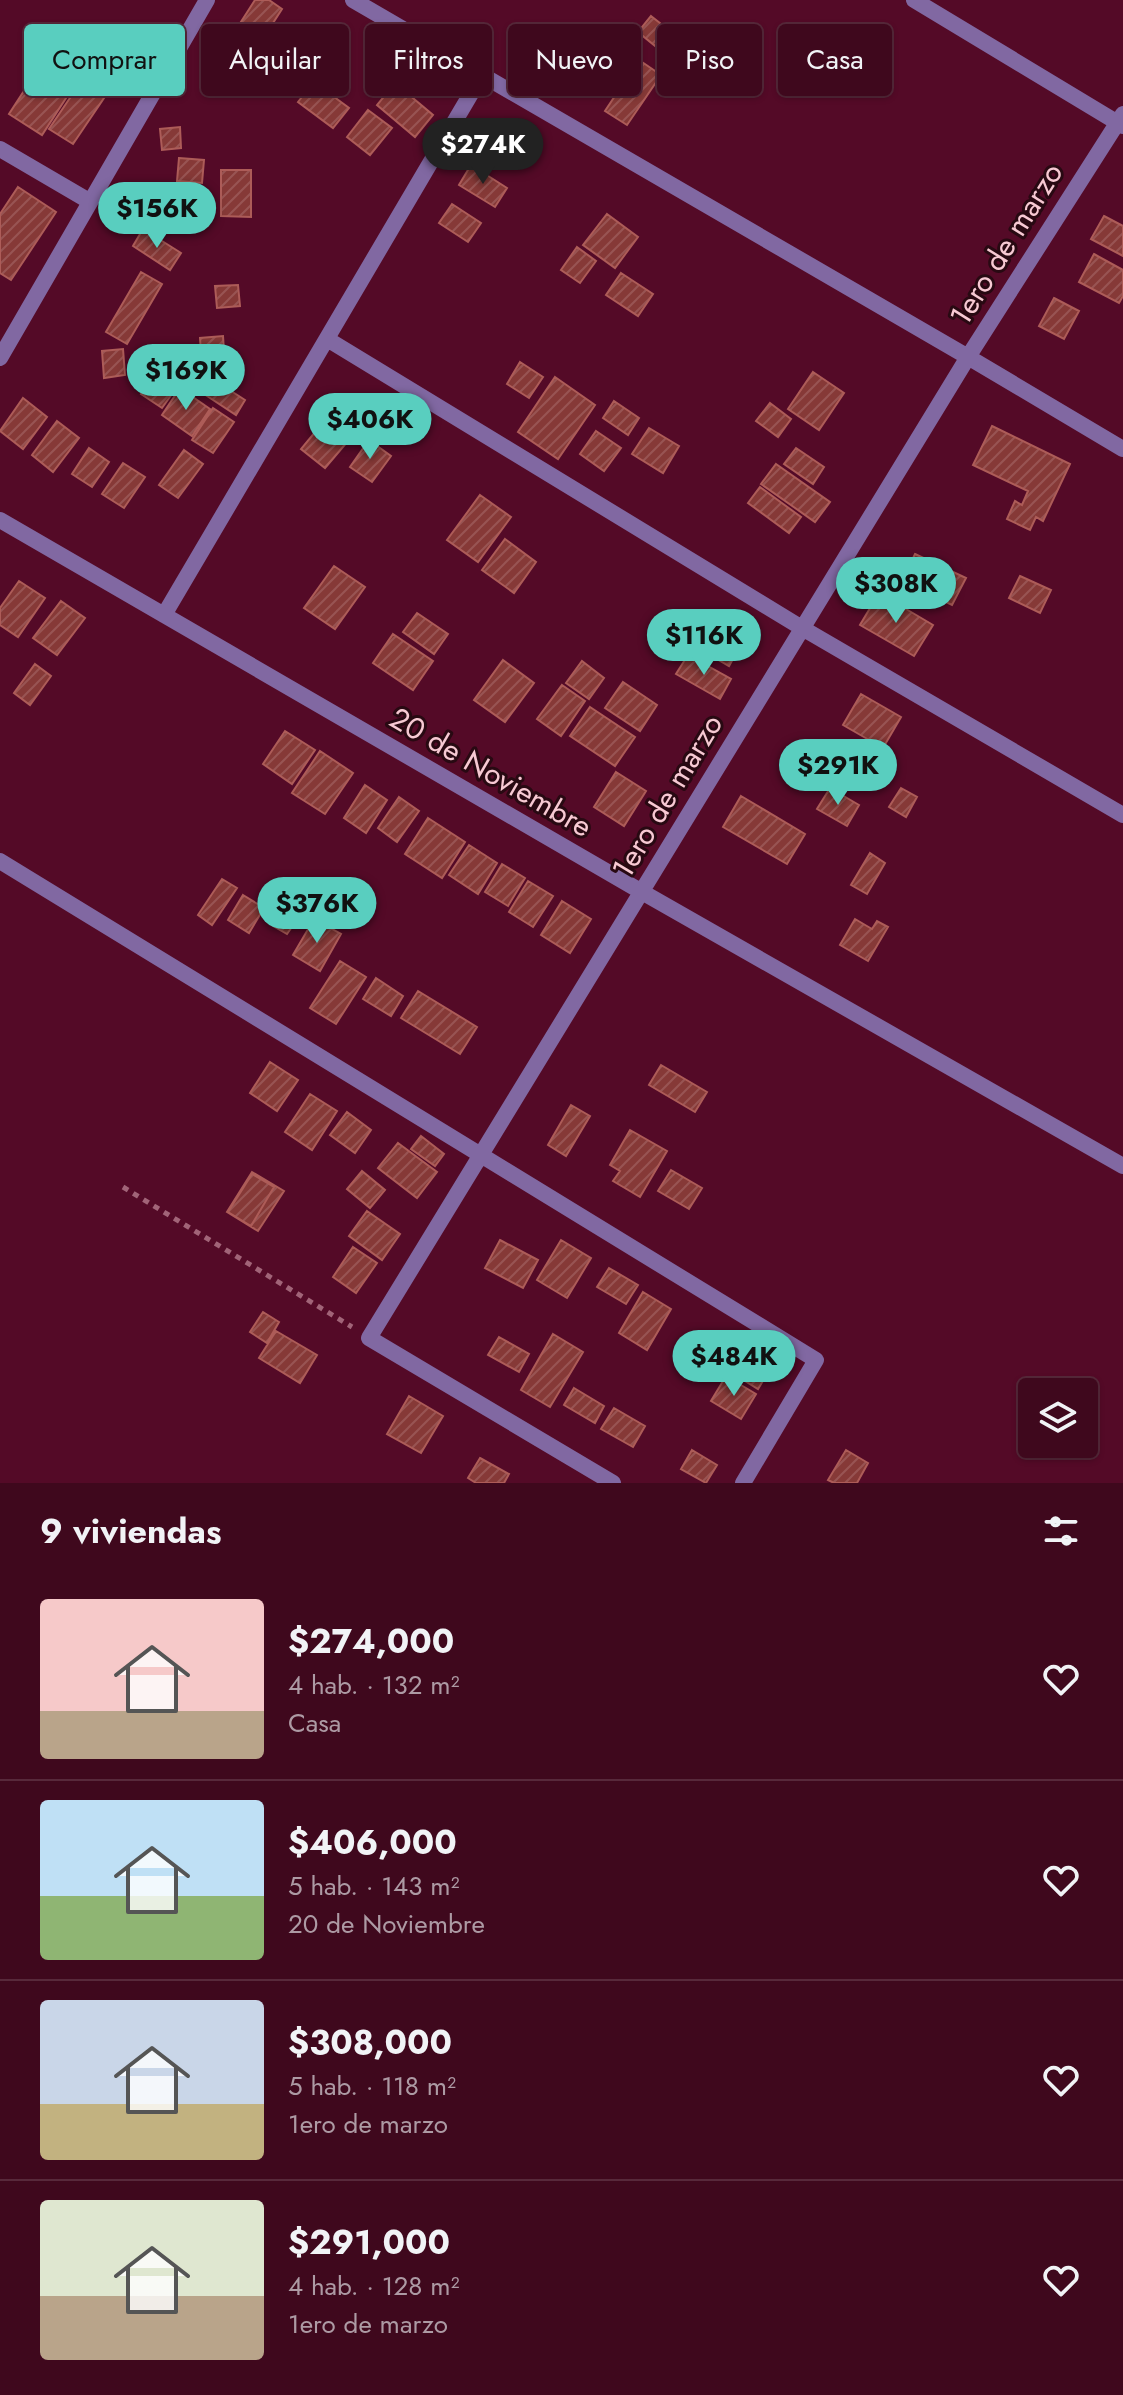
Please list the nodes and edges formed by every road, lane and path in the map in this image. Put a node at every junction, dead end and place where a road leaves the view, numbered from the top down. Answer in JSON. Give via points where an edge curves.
{"nodes":[{"id":1,"x":207,"y":0,"type":"edge"},
{"id":2,"x":353,"y":0,"type":"edge"},
{"id":3,"x":914,"y":0,"type":"edge"},
{"id":4,"x":394,"y":24,"type":"edge"},
{"id":5,"x":492,"y":81,"type":"edge"},
{"id":6,"x":470,"y":96,"type":"edge"},
{"id":7,"x":1121,"y":121,"type":"edge"},
{"id":8,"x":0,"y":149,"type":"edge"},
{"id":9,"x":89,"y":201,"type":"junction"},
{"id":10,"x":327,"y":339,"type":"junction"},
{"id":11,"x":968,"y":357,"type":"junction"},
{"id":12,"x":0,"y":358,"type":"edge"},
{"id":13,"x":1123,"y":449,"type":"edge"},
{"id":14,"x":0,"y":520,"type":"edge"},
{"id":15,"x":164,"y":615,"type":"junction"},
{"id":16,"x":802,"y":628,"type":"junction"},
{"id":17,"x":1123,"y":815,"type":"edge"},
{"id":18,"x":0,"y":861,"type":"edge"},
{"id":19,"x":642,"y":892,"type":"junction"},
{"id":20,"x":481,"y":1155,"type":"junction"},
{"id":21,"x":1123,"y":1166,"type":"edge"},
{"id":22,"x":123,"y":1187,"type":"dead end"},
{"id":23,"x":369,"y":1338,"type":"junction"},
{"id":24,"x":613,"y":1483,"type":"edge"},
{"id":25,"x":743,"y":1483,"type":"edge"}],
"edges":[{"from":1,"to":9,"type":"street"},
{"from":2,"to":4,"type":"street"},
{"from":3,"to":7,"type":"street"},
{"from":5,"to":11,"type":"street"},
{"from":6,"to":10,"type":"street"},
{"from":7,"to":11,"type":"street","name":"1ero de marzo"},
{"from":8,"to":9,"type":"street"},
{"from":9,"to":12,"type":"street"},
{"from":10,"to":15,"type":"street"},
{"from":10,"to":16,"type":"street"},
{"from":11,"to":13,"type":"street"},
{"from":11,"to":16,"type":"street","name":"1ero de marzo"},
{"from":14,"to":15,"type":"street","name":"20 de Noviembre"},
{"from":15,"to":19,"type":"street","name":"20 de Noviembre"},
{"from":16,"to":17,"type":"street"},
{"from":16,"to":19,"type":"street","name":"1ero de marzo"},
{"from":18,"to":20,"type":"street"},
{"from":19,"to":20,"type":"street","name":"1ero de marzo"},
{"from":19,"to":21,"type":"street","name":"20 de Noviembre"},
{"from":20,"to":23,"type":"street","name":"1ero de marzo"},
{"from":20,"to":25,"type":"street","via":[[816,1360]]},
{"from":22,"to":23,"type":"path"},
{"from":23,"to":24,"type":"street"}]}
